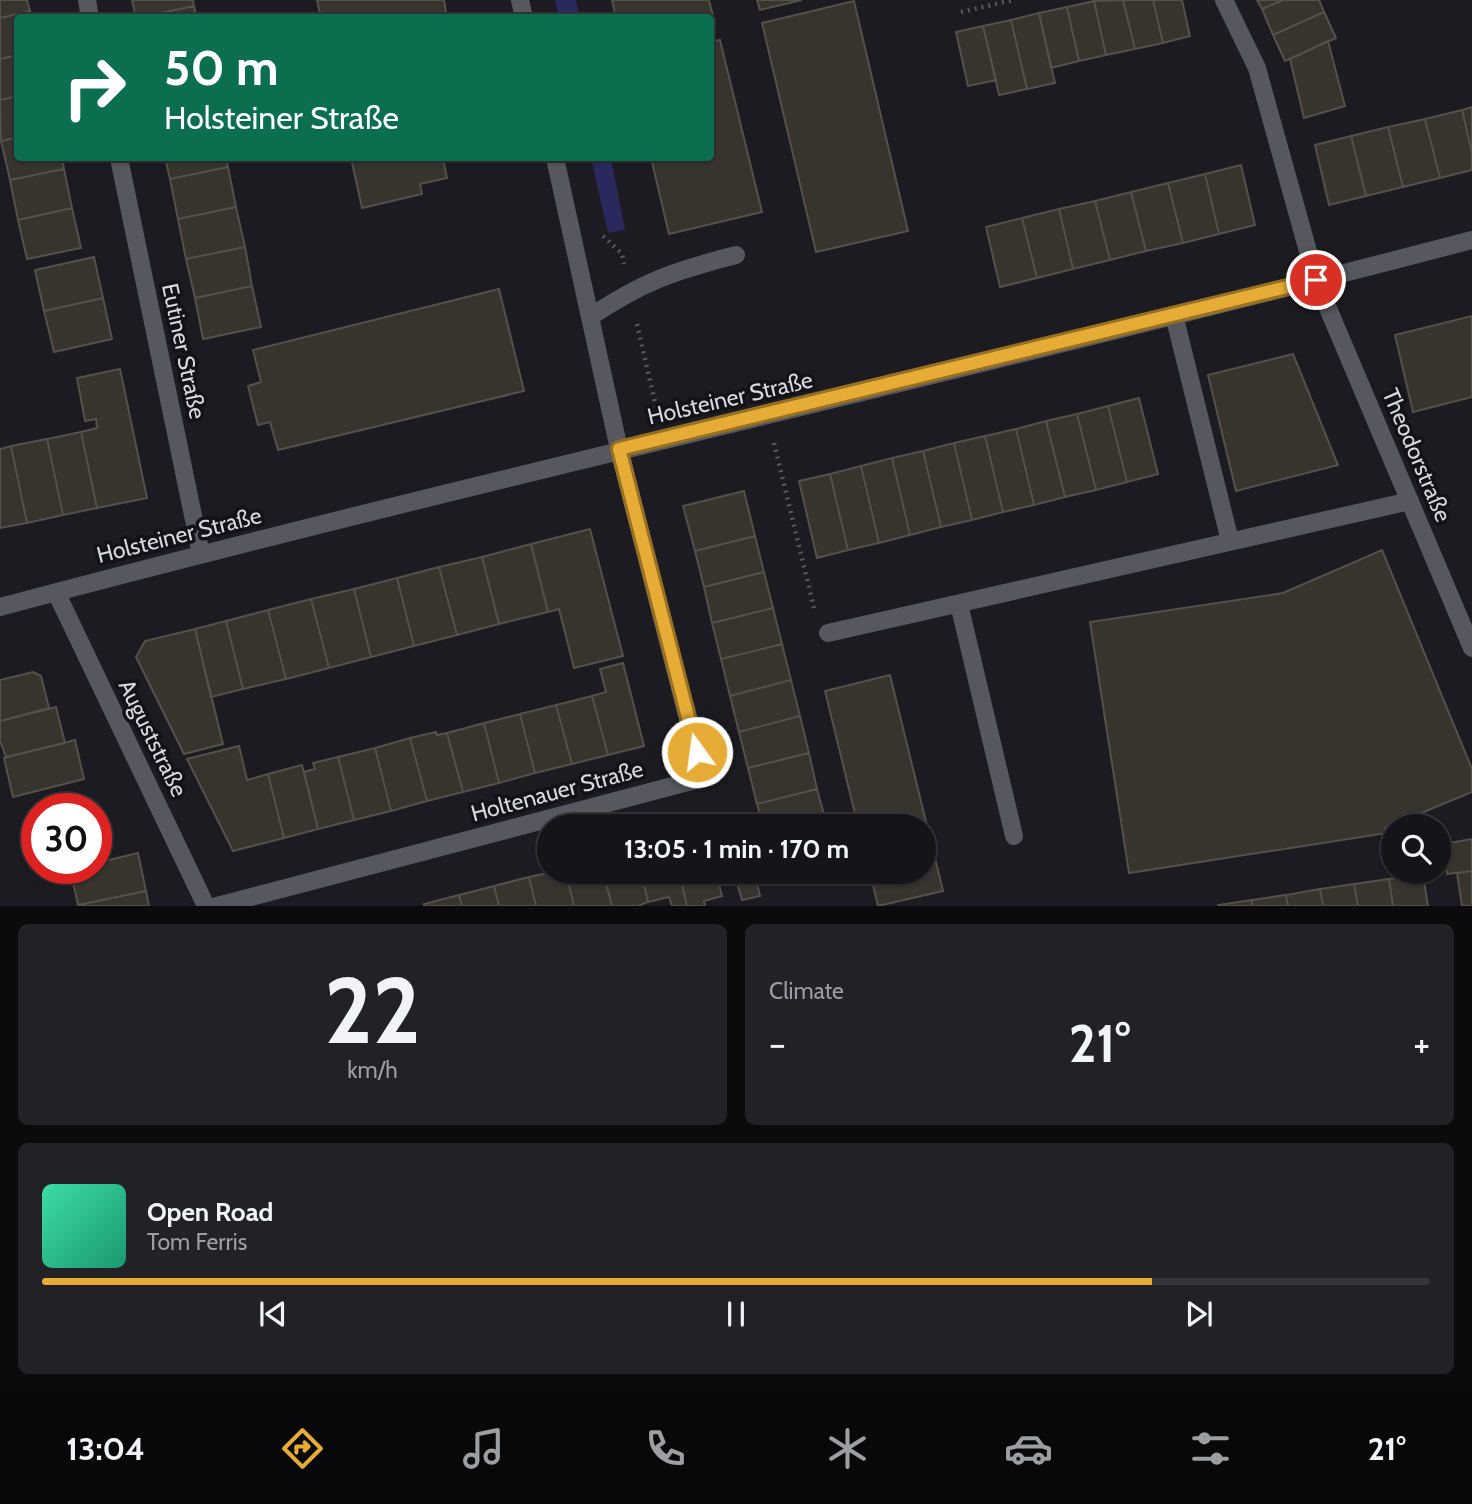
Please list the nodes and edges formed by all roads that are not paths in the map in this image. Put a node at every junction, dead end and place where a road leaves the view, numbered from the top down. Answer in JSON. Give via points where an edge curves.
{"nodes":[{"id":1,"x":1224,"y":0,"type":"edge"},
{"id":2,"x":120,"y":161,"type":"edge"},
{"id":3,"x":556,"y":161,"type":"edge"},
{"id":4,"x":1472,"y":240,"type":"edge"},
{"id":5,"x":736,"y":254,"type":"dead end"},
{"id":6,"x":1316,"y":280,"type":"junction"},
{"id":7,"x":1174,"y":315,"type":"junction"},
{"id":8,"x":590,"y":317,"type":"junction"},
{"id":9,"x":619,"y":449,"type":"junction"},
{"id":10,"x":1410,"y":500,"type":"junction"},
{"id":11,"x":1230,"y":541,"type":"junction"},
{"id":12,"x":201,"y":554,"type":"junction"},
{"id":13,"x":56,"y":592,"type":"junction"},
{"id":14,"x":959,"y":604,"type":"junction"},
{"id":15,"x":0,"y":607,"type":"edge"},
{"id":16,"x":828,"y":634,"type":"road end"},
{"id":17,"x":1472,"y":648,"type":"edge"},
{"id":18,"x":1014,"y":836,"type":"dead end"},
{"id":19,"x":206,"y":905,"type":"edge"},
{"id":20,"x":217,"y":905,"type":"edge"}],
"edges":[{"from":1,"to":6,"type":"street","name":"Theodorstraße","via":[[1257,68]]},
{"from":2,"to":12,"type":"street","name":"Eutiner Straße"},
{"from":3,"to":8,"type":"street"},
{"from":4,"to":6,"type":"street","name":"Holsteiner Straße"},
{"from":5,"to":8,"type":"street","via":[[669,272],[630,290]]},
{"from":6,"to":7,"type":"street","name":"Holsteiner Straße"},
{"from":6,"to":10,"type":"street","name":"Theodorstraße"},
{"from":7,"to":9,"type":"street","name":"Holsteiner Straße"},
{"from":7,"to":11,"type":"street"},
{"from":8,"to":9,"type":"street"},
{"from":9,"to":12,"type":"street","name":"Holsteiner Straße"},
{"from":9,"to":20,"type":"street","name":"Holtenauer Straße","via":[[704,778]]},
{"from":10,"to":11,"type":"street"},
{"from":10,"to":17,"type":"street","name":"Theodorstraße"},
{"from":11,"to":14,"type":"street"},
{"from":12,"to":13,"type":"street","name":"Holsteiner Straße"},
{"from":13,"to":15,"type":"street","name":"Holsteiner Straße"},
{"from":13,"to":19,"type":"street","name":"Auguststraße"},
{"from":14,"to":16,"type":"street"},
{"from":14,"to":18,"type":"street"}]}
